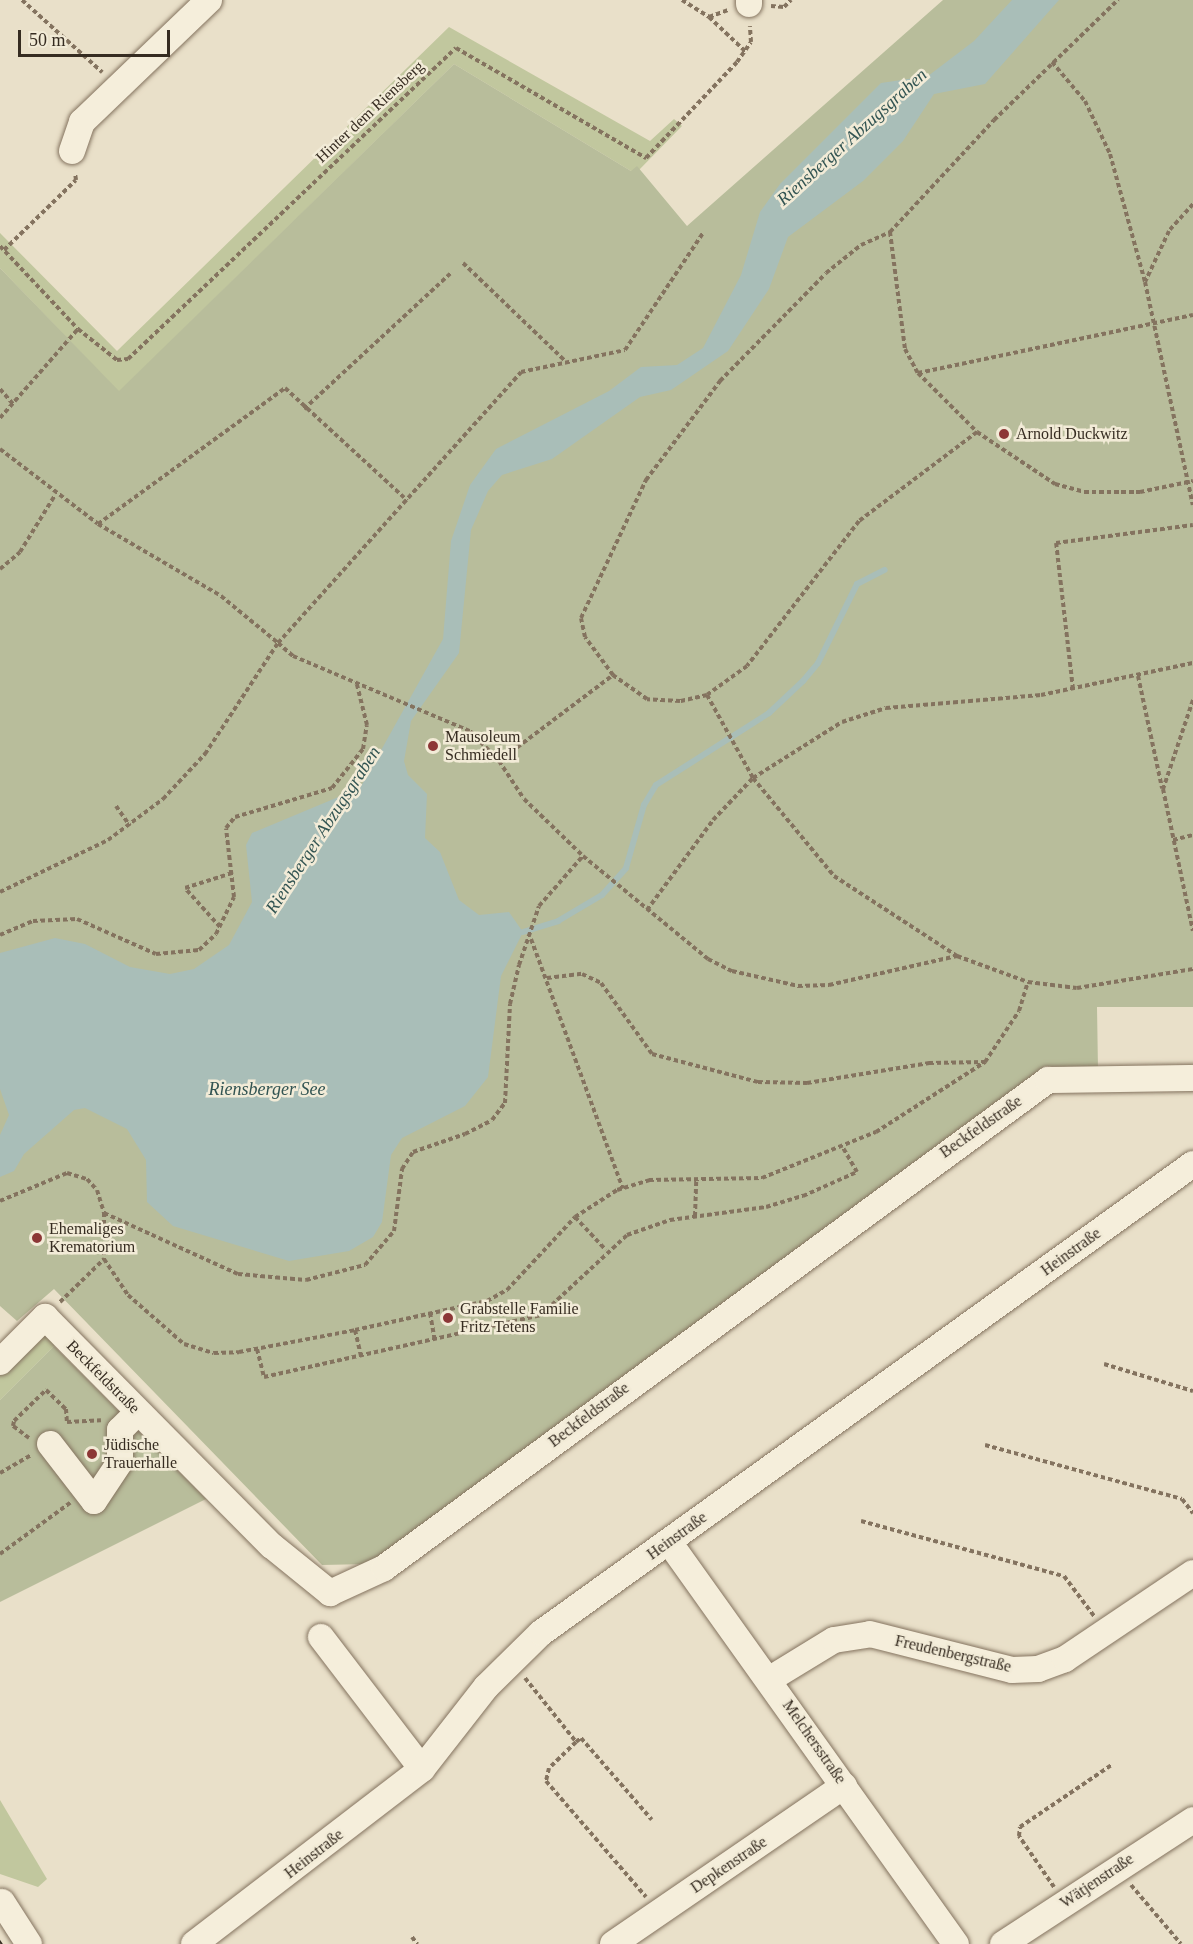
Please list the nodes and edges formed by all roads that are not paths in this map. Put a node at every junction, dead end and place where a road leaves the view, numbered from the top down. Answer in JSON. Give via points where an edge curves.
{"nodes":[{"id":1,"x":209,"y":0,"type":"edge"},
{"id":2,"x":72,"y":151,"type":"road end"},
{"id":3,"x":1193,"y":1078,"type":"edge"},
{"id":4,"x":1193,"y":1164,"type":"edge"},
{"id":5,"x":0,"y":1362,"type":"edge"},
{"id":6,"x":138,"y":1412,"type":"junction"},
{"id":7,"x":47,"y":1446,"type":"road end"},
{"id":8,"x":669,"y":1542,"type":"junction"},
{"id":9,"x":1193,"y":1573,"type":"edge"},
{"id":10,"x":321,"y":1637,"type":"dead end"},
{"id":11,"x":770,"y":1679,"type":"junction"},
{"id":12,"x":422,"y":1769,"type":"junction"},
{"id":13,"x":844,"y":1786,"type":"junction"},
{"id":14,"x":1193,"y":1820,"type":"edge"},
{"id":15,"x":2,"y":1902,"type":"dead end"},
{"id":16,"x":221,"y":1937,"type":"edge"},
{"id":17,"x":29,"y":1944,"type":"edge"},
{"id":18,"x":194,"y":1944,"type":"edge"},
{"id":19,"x":613,"y":1944,"type":"edge"},
{"id":20,"x":956,"y":1944,"type":"edge"},
{"id":21,"x":1003,"y":1944,"type":"edge"}],
"edges":[{"from":1,"to":2,"type":"street","via":[[82,122]]},
{"from":3,"to":6,"type":"street","name":"Beckfeldstraße","via":[[1048,1080],[384,1568],[330,1593],[272,1546]]},
{"from":4,"to":8,"type":"street","name":"Heinstraße"},
{"from":5,"to":6,"type":"street","name":"Beckfeldstraße","via":[[45,1317]]},
{"from":6,"to":7,"type":"street","via":[[120,1430],[121,1457],[113,1478],[94,1501]]},
{"from":8,"to":11,"type":"street","name":"Melchersstraße"},
{"from":8,"to":12,"type":"street","name":"Heinstraße","via":[[510,1659]]},
{"from":9,"to":11,"type":"street","name":"Freudenbergstraße","via":[[1065,1659],[1038,1669],[1012,1670],[870,1634],[834,1640]]},
{"from":10,"to":12,"type":"street"},
{"from":11,"to":13,"type":"street","name":"Melchersstraße"},
{"from":12,"to":16,"type":"street","name":"Heinstraße"},
{"from":13,"to":19,"type":"street","name":"Depkenstraße"},
{"from":13,"to":20,"type":"street","name":"Melchersstraße"},
{"from":14,"to":21,"type":"street","name":"Wätjenstraße"},
{"from":15,"to":17,"type":"street"},
{"from":16,"to":18,"type":"street","name":"Heinstraße"}]}
